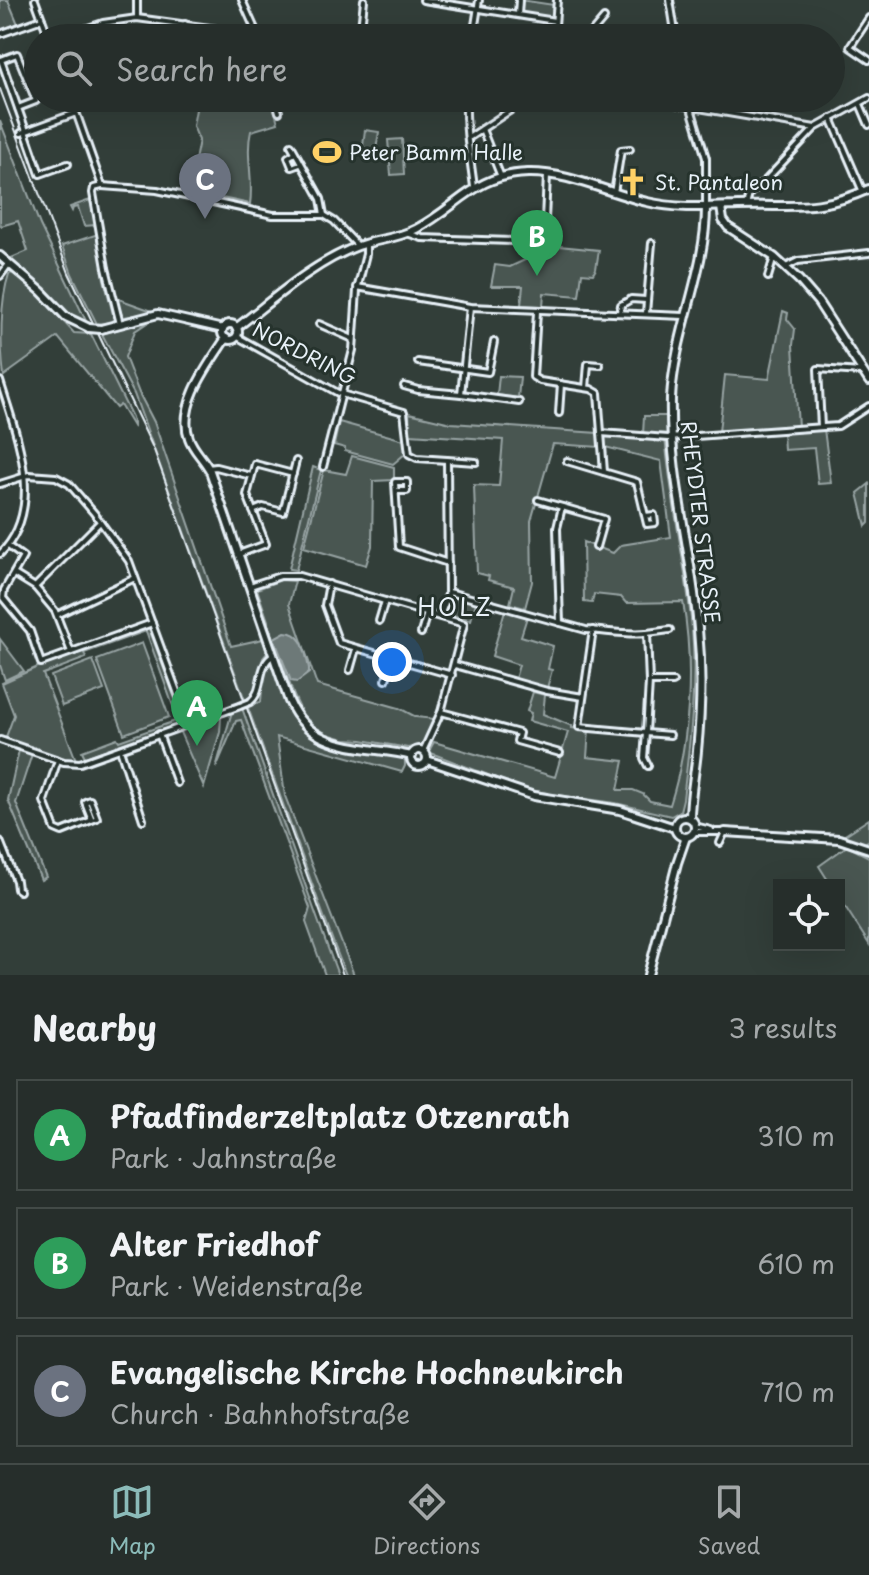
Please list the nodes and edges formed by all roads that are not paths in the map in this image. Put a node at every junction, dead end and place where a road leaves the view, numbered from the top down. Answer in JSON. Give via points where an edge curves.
{"nodes":[{"id":1,"x":35,"y":0,"type":"edge"},
{"id":2,"x":137,"y":0,"type":"edge"},
{"id":3,"x":242,"y":0,"type":"edge"},
{"id":4,"x":364,"y":0,"type":"edge"},
{"id":5,"x":423,"y":0,"type":"edge"},
{"id":6,"x":479,"y":0,"type":"edge"},
{"id":7,"x":519,"y":0,"type":"edge"},
{"id":8,"x":557,"y":0,"type":"edge"},
{"id":9,"x":670,"y":0,"type":"edge"},
{"id":10,"x":478,"y":9,"type":"junction"},
{"id":11,"x":518,"y":15,"type":"junction"},
{"id":12,"x":137,"y":18,"type":"junction"},
{"id":13,"x":604,"y":18,"type":"dead end"},
{"id":14,"x":869,"y":18,"type":"edge"},
{"id":15,"x":42,"y":19,"type":"junction"},
{"id":16,"x":555,"y":21,"type":"junction"},
{"id":17,"x":28,"y":24,"type":"edge"},
{"id":18,"x":44,"y":24,"type":"edge"},
{"id":19,"x":100,"y":24,"type":"edge"},
{"id":20,"x":185,"y":24,"type":"edge"},
{"id":21,"x":253,"y":24,"type":"edge"},
{"id":22,"x":361,"y":24,"type":"edge"},
{"id":23,"x":475,"y":24,"type":"edge"},
{"id":24,"x":555,"y":24,"type":"edge"},
{"id":25,"x":599,"y":24,"type":"edge"},
{"id":26,"x":674,"y":24,"type":"edge"},
{"id":27,"x":24,"y":25,"type":"edge"},
{"id":28,"x":0,"y":34,"type":"edge"},
{"id":29,"x":0,"y":59,"type":"edge"},
{"id":30,"x":869,"y":60,"type":"edge"},
{"id":31,"x":24,"y":67,"type":"edge"},
{"id":32,"x":869,"y":98,"type":"edge"},
{"id":33,"x":860,"y":104,"type":"junction"},
{"id":34,"x":24,"y":106,"type":"edge"},
{"id":35,"x":18,"y":108,"type":"junction"},
{"id":36,"x":845,"y":111,"type":"edge"},
{"id":37,"x":466,"y":112,"type":"edge"},
{"id":38,"x":508,"y":112,"type":"edge"},
{"id":39,"x":692,"y":112,"type":"edge"},
{"id":40,"x":721,"y":112,"type":"edge"},
{"id":41,"x":843,"y":112,"type":"edge"},
{"id":42,"x":76,"y":113,"type":"joint"},
{"id":43,"x":831,"y":118,"type":"junction"},
{"id":44,"x":869,"y":125,"type":"edge"},
{"id":45,"x":815,"y":128,"type":"junction"},
{"id":46,"x":482,"y":129,"type":"junction"},
{"id":47,"x":24,"y":132,"type":"junction"},
{"id":48,"x":470,"y":137,"type":"junction"},
{"id":49,"x":291,"y":145,"type":"dead end"},
{"id":50,"x":630,"y":149,"type":"dead end"},
{"id":51,"x":68,"y":164,"type":"dead end"},
{"id":52,"x":547,"y":175,"type":"junction"},
{"id":53,"x":501,"y":177,"type":"junction"},
{"id":54,"x":102,"y":186,"type":"junction"},
{"id":55,"x":474,"y":187,"type":"junction"},
{"id":56,"x":866,"y":191,"type":"edge"},
{"id":57,"x":614,"y":193,"type":"junction"},
{"id":58,"x":746,"y":206,"type":"junction"},
{"id":59,"x":721,"y":207,"type":"junction"},
{"id":60,"x":706,"y":208,"type":"junction"},
{"id":61,"x":324,"y":215,"type":"junction"},
{"id":62,"x":407,"y":233,"type":"junction"},
{"id":63,"x":652,"y":243,"type":"dead end"},
{"id":64,"x":366,"y":244,"type":"junction"},
{"id":65,"x":358,"y":246,"type":"junction"},
{"id":66,"x":869,"y":253,"type":"edge"},
{"id":67,"x":0,"y":256,"type":"edge"},
{"id":68,"x":774,"y":257,"type":"junction"},
{"id":69,"x":9,"y":264,"type":"junction"},
{"id":70,"x":786,"y":267,"type":"junction"},
{"id":71,"x":0,"y":276,"type":"edge"},
{"id":72,"x":768,"y":277,"type":"dead end"},
{"id":73,"x":357,"y":287,"type":"junction"},
{"id":74,"x":646,"y":300,"type":"junction"},
{"id":75,"x":470,"y":307,"type":"junction"},
{"id":76,"x":537,"y":312,"type":"junction"},
{"id":77,"x":620,"y":312,"type":"junction"},
{"id":78,"x":646,"y":313,"type":"junction"},
{"id":79,"x":684,"y":316,"type":"junction"},
{"id":80,"x":120,"y":324,"type":"junction"},
{"id":81,"x":319,"y":324,"type":"dead end"},
{"id":82,"x":223,"y":329,"type":"junction"},
{"id":83,"x":236,"y":332,"type":"junction"},
{"id":84,"x":226,"y":338,"type":"junction"},
{"id":85,"x":355,"y":340,"type":"junction"},
{"id":86,"x":494,"y":342,"type":"dead end"},
{"id":87,"x":418,"y":362,"type":"dead end"},
{"id":88,"x":600,"y":365,"type":"dead end"},
{"id":89,"x":464,"y":369,"type":"junction"},
{"id":90,"x":863,"y":372,"type":"junction"},
{"id":91,"x":0,"y":381,"type":"edge"},
{"id":92,"x":869,"y":381,"type":"edge"},
{"id":93,"x":561,"y":384,"type":"junction"},
{"id":94,"x":404,"y":386,"type":"dead end"},
{"id":95,"x":586,"y":388,"type":"junction"},
{"id":96,"x":342,"y":394,"type":"junction"},
{"id":97,"x":461,"y":394,"type":"junction"},
{"id":98,"x":519,"y":402,"type":"dead end"},
{"id":99,"x":869,"y":406,"type":"edge"},
{"id":100,"x":559,"y":413,"type":"dead end"},
{"id":101,"x":821,"y":427,"type":"junction"},
{"id":102,"x":601,"y":433,"type":"junction"},
{"id":103,"x":672,"y":437,"type":"junction"},
{"id":104,"x":447,"y":460,"type":"junction"},
{"id":105,"x":296,"y":461,"type":"dead end"},
{"id":106,"x":567,"y":461,"type":"dead end"},
{"id":107,"x":476,"y":462,"type":"dead end"},
{"id":108,"x":323,"y":467,"type":"dead end"},
{"id":109,"x":208,"y":468,"type":"junction"},
{"id":110,"x":604,"y":472,"type":"junction"},
{"id":111,"x":293,"y":474,"type":"junction"},
{"id":112,"x":24,"y":476,"type":"junction"},
{"id":113,"x":251,"y":476,"type":"junction"},
{"id":114,"x":0,"y":484,"type":"edge"},
{"id":115,"x":396,"y":491,"type":"dead end"},
{"id":116,"x":538,"y":500,"type":"dead end"},
{"id":117,"x":562,"y":507,"type":"junction"},
{"id":118,"x":253,"y":511,"type":"junction"},
{"id":119,"x":645,"y":516,"type":"dead end"},
{"id":120,"x":100,"y":522,"type":"junction"},
{"id":121,"x":8,"y":546,"type":"junction"},
{"id":122,"x":596,"y":547,"type":"dead end"},
{"id":123,"x":0,"y":554,"type":"edge"},
{"id":124,"x":239,"y":554,"type":"junction"},
{"id":125,"x":448,"y":563,"type":"junction"},
{"id":126,"x":14,"y":574,"type":"junction"},
{"id":127,"x":135,"y":578,"type":"junction"},
{"id":128,"x":329,"y":584,"type":"junction"},
{"id":129,"x":250,"y":586,"type":"junction"},
{"id":130,"x":35,"y":587,"type":"junction"},
{"id":131,"x":448,"y":592,"type":"junction"},
{"id":132,"x":385,"y":601,"type":"junction"},
{"id":133,"x":427,"y":613,"type":"junction"},
{"id":134,"x":57,"y":615,"type":"junction"},
{"id":135,"x":440,"y":616,"type":"junction"},
{"id":136,"x":379,"y":621,"type":"dead end"},
{"id":137,"x":152,"y":623,"type":"junction"},
{"id":138,"x":560,"y":623,"type":"junction"},
{"id":139,"x":593,"y":630,"type":"junction"},
{"id":140,"x":670,"y":630,"type":"dead end"},
{"id":141,"x":421,"y":633,"type":"dead end"},
{"id":142,"x":647,"y":633,"type":"junction"},
{"id":143,"x":356,"y":648,"type":"junction"},
{"id":144,"x":71,"y":652,"type":"junction"},
{"id":145,"x":274,"y":655,"type":"junction"},
{"id":146,"x":392,"y":658,"type":"junction"},
{"id":147,"x":455,"y":665,"type":"junction"},
{"id":148,"x":350,"y":670,"type":"dead end"},
{"id":149,"x":452,"y":675,"type":"junction"},
{"id":150,"x":386,"y":680,"type":"dead end"},
{"id":151,"x":649,"y":682,"type":"junction"},
{"id":152,"x":673,"y":682,"type":"dead end"},
{"id":153,"x":583,"y":697,"type":"junction"},
{"id":154,"x":441,"y":712,"type":"junction"},
{"id":155,"x":189,"y":724,"type":"junction"},
{"id":156,"x":646,"y":733,"type":"junction"},
{"id":157,"x":159,"y":734,"type":"junction"},
{"id":158,"x":670,"y":735,"type":"dead end"},
{"id":159,"x":0,"y":740,"type":"edge"},
{"id":160,"x":120,"y":749,"type":"junction"},
{"id":161,"x":423,"y":751,"type":"junction"},
{"id":162,"x":560,"y":753,"type":"dead end"},
{"id":163,"x":412,"y":756,"type":"junction"},
{"id":164,"x":58,"y":760,"type":"junction"},
{"id":165,"x":427,"y":760,"type":"junction"},
{"id":166,"x":648,"y":766,"type":"dead end"},
{"id":167,"x":177,"y":783,"type":"dead end"},
{"id":168,"x":92,"y":820,"type":"junction"},
{"id":169,"x":143,"y":820,"type":"dead end"},
{"id":170,"x":682,"y":821,"type":"junction"},
{"id":171,"x":694,"y":829,"type":"junction"},
{"id":172,"x":725,"y":832,"type":"junction"},
{"id":173,"x":683,"y":836,"type":"junction"},
{"id":174,"x":0,"y":841,"type":"edge"},
{"id":175,"x":720,"y":843,"type":"dead end"},
{"id":176,"x":869,"y":849,"type":"edge"},
{"id":177,"x":20,"y":891,"type":"dead end"},
{"id":178,"x":648,"y":975,"type":"edge"}],
"edges":[{"from":1,"to":15,"type":"street"},
{"from":2,"to":12,"type":"street"},
{"from":3,"to":21,"type":"street"},
{"from":4,"to":22,"type":"street"},
{"from":5,"to":10,"type":"street"},
{"from":6,"to":10,"type":"street"},
{"from":7,"to":11,"type":"street"},
{"from":8,"to":16,"type":"street"},
{"from":9,"to":26,"type":"street"},
{"from":10,"to":11,"type":"street"},
{"from":10,"to":23,"type":"street"},
{"from":11,"to":16,"type":"street"},
{"from":12,"to":19,"type":"street"},
{"from":12,"to":20,"type":"street"},
{"from":13,"to":25,"type":"street"},
{"from":14,"to":30,"type":"street","via":[[850,47]]},
{"from":15,"to":17,"type":"street"},
{"from":15,"to":18,"type":"street"},
{"from":16,"to":24,"type":"street"},
{"from":27,"to":28,"type":"street"},
{"from":29,"to":31,"type":"street","via":[[17,54]]},
{"from":29,"to":35,"type":"street"},
{"from":32,"to":33,"type":"street"},
{"from":33,"to":36,"type":"street"},
{"from":33,"to":44,"type":"street"},
{"from":34,"to":35,"type":"street"},
{"from":35,"to":47,"type":"street"},
{"from":37,"to":48,"type":"street"},
{"from":38,"to":46,"type":"street"},
{"from":39,"to":60,"type":"street","via":[[706,158]]},
{"from":40,"to":45,"type":"street"},
{"from":41,"to":43,"type":"street"},
{"from":42,"to":47,"type":"street"},
{"from":42,"to":54,"type":"street"},
{"from":43,"to":45,"type":"street"},
{"from":43,"to":56,"type":"street"},
{"from":45,"to":58,"type":"street","via":[[749,194]]},
{"from":46,"to":48,"type":"street"},
{"from":46,"to":53,"type":"street"},
{"from":47,"to":51,"type":"street","via":[[40,174]]},
{"from":48,"to":55,"type":"street"},
{"from":49,"to":61,"type":"street","via":[[321,199]]},
{"from":50,"to":57,"type":"street","via":[[621,150]]},
{"from":52,"to":53,"type":"street"},
{"from":52,"to":57,"type":"street"},
{"from":52,"to":62,"type":"street","via":[[544,242],[422,238]]},
{"from":53,"to":55,"type":"street"},
{"from":54,"to":61,"type":"street","via":[[157,190],[270,214]]},
{"from":54,"to":80,"type":"street","via":[[94,188],[93,196]]},
{"from":55,"to":62,"type":"street"},
{"from":56,"to":58,"type":"street","via":[[811,207]]},
{"from":57,"to":60,"type":"street"},
{"from":58,"to":59,"type":"street"},
{"from":59,"to":60,"type":"street"},
{"from":59,"to":68,"type":"street","via":[[726,225]]},
{"from":60,"to":79,"type":"street","name":"RHEYDTER STRASSE"},
{"from":61,"to":65,"type":"street"},
{"from":62,"to":64,"type":"street"},
{"from":63,"to":74,"type":"street"},
{"from":64,"to":65,"type":"street"},
{"from":64,"to":73,"type":"street"},
{"from":65,"to":83,"type":"street","via":[[302,278]]},
{"from":66,"to":70,"type":"street"},
{"from":67,"to":69,"type":"street"},
{"from":68,"to":70,"type":"street"},
{"from":68,"to":72,"type":"street"},
{"from":69,"to":71,"type":"street"},
{"from":69,"to":80,"type":"street","bridge":true,"via":[[67,319],[89,328]]},
{"from":70,"to":90,"type":"street","via":[[814,297]]},
{"from":73,"to":75,"type":"street"},
{"from":73,"to":85,"type":"street"},
{"from":74,"to":77,"type":"street","via":[[627,300]]},
{"from":74,"to":78,"type":"street"},
{"from":75,"to":76,"type":"street"},
{"from":75,"to":89,"type":"street"},
{"from":76,"to":77,"type":"street"},
{"from":76,"to":93,"type":"street","via":[[533,376]]},
{"from":77,"to":78,"type":"street"},
{"from":78,"to":79,"type":"street"},
{"from":79,"to":103,"type":"street","name":"RHEYDTER STRASSE","via":[[672,382]]},
{"from":80,"to":82,"type":"street","via":[[158,314]]},
{"from":81,"to":85,"type":"street"},
{"from":82,"to":83,"type":"street","via":[[228,324]]},
{"from":82,"to":84,"type":"street"},
{"from":83,"to":84,"type":"street"},
{"from":83,"to":96,"type":"street","name":"NORDRING"},
{"from":84,"to":109,"type":"street","via":[[198,380],[187,420],[191,443]]},
{"from":85,"to":96,"type":"street"},
{"from":86,"to":89,"type":"street","via":[[488,371]]},
{"from":87,"to":89,"type":"street"},
{"from":88,"to":95,"type":"street","via":[[588,364]]},
{"from":89,"to":97,"type":"street"},
{"from":90,"to":92,"type":"street"},
{"from":90,"to":101,"type":"street","via":[[818,369]]},
{"from":91,"to":112,"type":"street"},
{"from":93,"to":95,"type":"street"},
{"from":93,"to":100,"type":"street"},
{"from":94,"to":97,"type":"street"},
{"from":95,"to":102,"type":"street","via":[[599,397]]},
{"from":96,"to":104,"type":"street","name":"NORDRING","via":[[405,413],[410,455]]},
{"from":96,"to":108,"type":"street"},
{"from":97,"to":98,"type":"street"},
{"from":99,"to":101,"type":"street","via":[[841,426]]},
{"from":101,"to":103,"type":"street"},
{"from":102,"to":103,"type":"street"},
{"from":102,"to":110,"type":"street"},
{"from":103,"to":170,"type":"street","name":"RHEYDTER STRASSE","via":[[700,652],[700,718],[691,795]]},
{"from":104,"to":107,"type":"street"},
{"from":104,"to":125,"type":"street"},
{"from":105,"to":111,"type":"street"},
{"from":106,"to":110,"type":"street"},
{"from":109,"to":113,"type":"street"},
{"from":109,"to":124,"type":"street"},
{"from":110,"to":119,"type":"street","via":[[638,483]]},
{"from":111,"to":113,"type":"street","via":[[255,464]]},
{"from":111,"to":118,"type":"street","via":[[283,512],[263,507]]},
{"from":112,"to":114,"type":"street"},
{"from":112,"to":120,"type":"street","via":[[64,480]]},
{"from":112,"to":121,"type":"street","via":[[22,517]]},
{"from":113,"to":118,"type":"street","via":[[247,495]]},
{"from":115,"to":125,"type":"street","via":[[399,547]]},
{"from":116,"to":117,"type":"street"},
{"from":117,"to":122,"type":"street","via":[[604,519]]},
{"from":117,"to":138,"type":"street","via":[[557,526]]},
{"from":118,"to":124,"type":"street","via":[[266,544]]},
{"from":120,"to":127,"type":"street","via":[[127,556]]},
{"from":120,"to":130,"type":"street"},
{"from":121,"to":123,"type":"street"},
{"from":121,"to":126,"type":"street","via":[[23,556]]},
{"from":124,"to":129,"type":"street"},
{"from":125,"to":131,"type":"street"},
{"from":126,"to":130,"type":"street"},
{"from":126,"to":144,"type":"street","via":[[3,599],[30,631],[41,663]]},
{"from":127,"to":134,"type":"street"},
{"from":127,"to":137,"type":"street"},
{"from":128,"to":129,"type":"street","via":[[288,575]]},
{"from":128,"to":132,"type":"street"},
{"from":128,"to":143,"type":"street","via":[[324,604],[337,640]]},
{"from":129,"to":145,"type":"street"},
{"from":130,"to":134,"type":"street"},
{"from":131,"to":135,"type":"street"},
{"from":131,"to":138,"type":"street"},
{"from":132,"to":133,"type":"street"},
{"from":132,"to":136,"type":"street"},
{"from":133,"to":135,"type":"street"},
{"from":133,"to":141,"type":"street"},
{"from":134,"to":144,"type":"street"},
{"from":135,"to":147,"type":"street","via":[[465,626]]},
{"from":137,"to":144,"type":"street"},
{"from":137,"to":155,"type":"street"},
{"from":138,"to":139,"type":"street"},
{"from":139,"to":142,"type":"street"},
{"from":139,"to":153,"type":"street"},
{"from":140,"to":142,"type":"street"},
{"from":142,"to":151,"type":"street"},
{"from":143,"to":146,"type":"street"},
{"from":143,"to":148,"type":"street"},
{"from":145,"to":155,"type":"street","bridge":true,"via":[[265,662],[250,702]]},
{"from":145,"to":163,"type":"street","via":[[292,708],[313,733],[339,745]]},
{"from":146,"to":149,"type":"street"},
{"from":146,"to":150,"type":"street"},
{"from":147,"to":149,"type":"street"},
{"from":147,"to":153,"type":"street"},
{"from":149,"to":154,"type":"street"},
{"from":151,"to":152,"type":"street"},
{"from":151,"to":156,"type":"street"},
{"from":153,"to":156,"type":"street","via":[[579,727]]},
{"from":154,"to":161,"type":"street"},
{"from":154,"to":162,"type":"street","via":[[519,733],[517,741]]},
{"from":155,"to":157,"type":"street"},
{"from":156,"to":158,"type":"street"},
{"from":156,"to":166,"type":"street"},
{"from":157,"to":160,"type":"street"},
{"from":157,"to":167,"type":"street"},
{"from":159,"to":164,"type":"street"},
{"from":160,"to":164,"type":"street","via":[[80,763]]},
{"from":160,"to":169,"type":"street"},
{"from":161,"to":163,"type":"street"},
{"from":161,"to":165,"type":"street"},
{"from":163,"to":165,"type":"street","via":[[417,765]]},
{"from":164,"to":168,"type":"street","via":[[44,801],[55,829],[62,832]]},
{"from":165,"to":170,"type":"street","via":[[541,798]]},
{"from":168,"to":168,"type":"street","via":[[97,818],[90,800],[85,802]]},
{"from":170,"to":171,"type":"street"},
{"from":170,"to":173,"type":"street"},
{"from":171,"to":172,"type":"street"},
{"from":171,"to":173,"type":"street"},
{"from":172,"to":175,"type":"street"},
{"from":172,"to":176,"type":"street","via":[[839,839]]},
{"from":173,"to":178,"type":"street"},
{"from":174,"to":177,"type":"street"}]}
